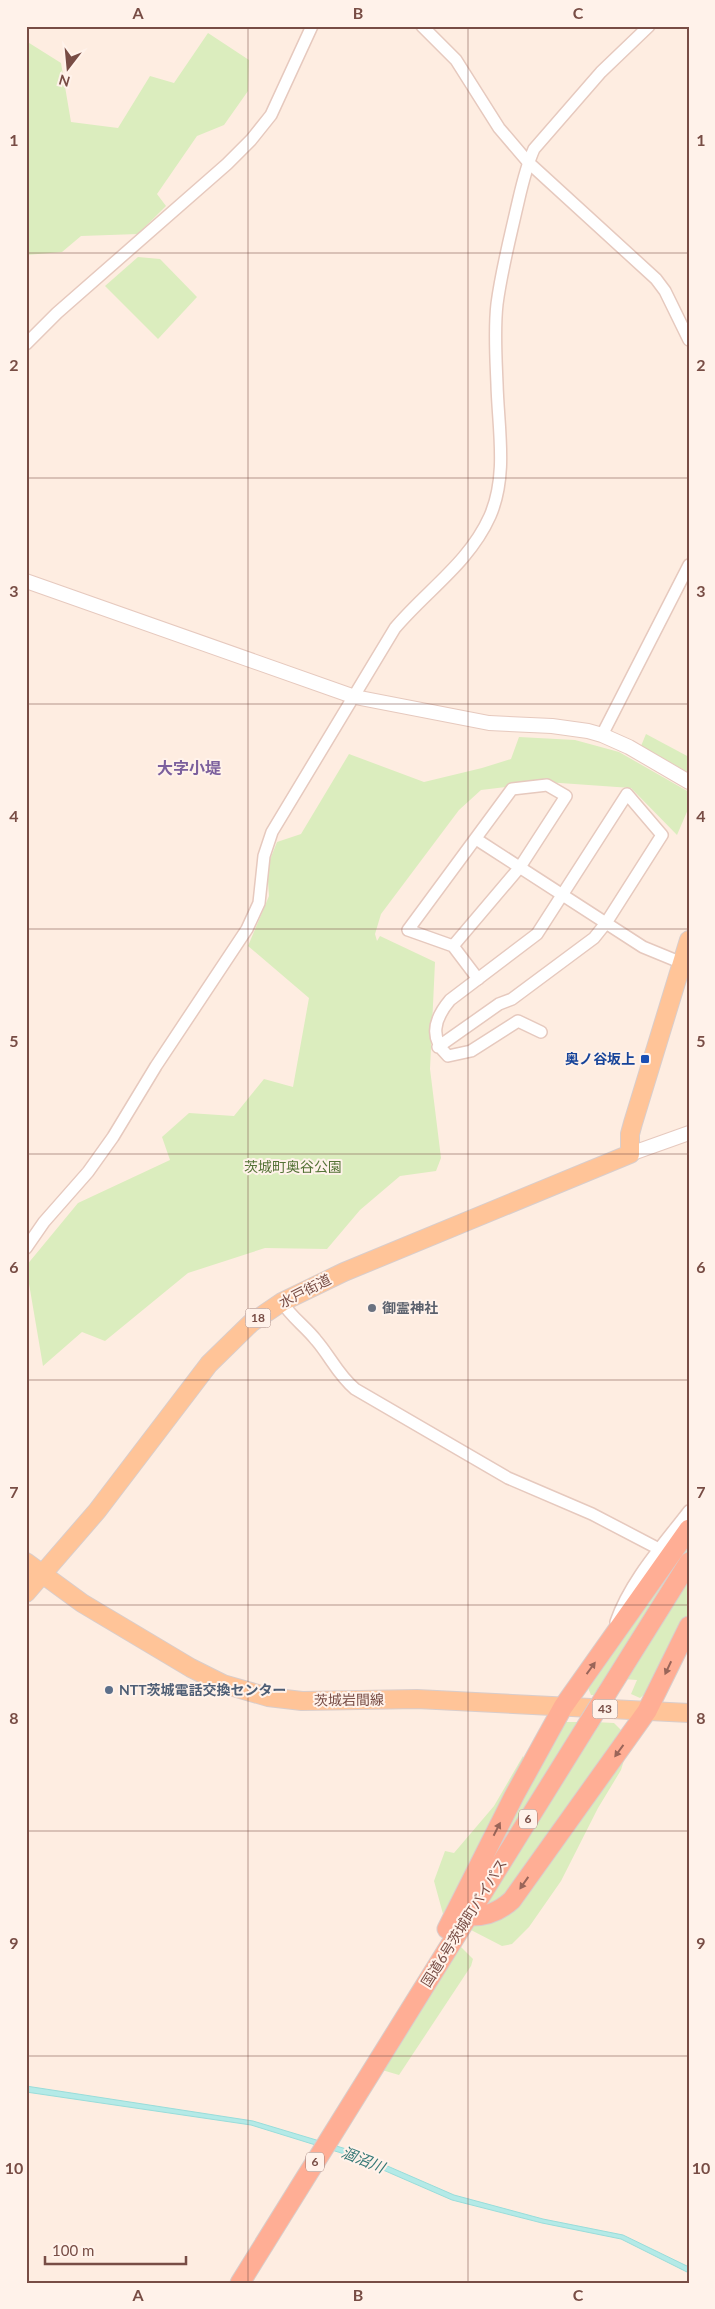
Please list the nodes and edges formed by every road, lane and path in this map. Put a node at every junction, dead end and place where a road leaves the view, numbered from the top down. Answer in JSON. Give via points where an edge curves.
{"nodes":[{"id":1,"x":312,"y":26,"type":"edge"},
{"id":2,"x":422,"y":26,"type":"edge"},
{"id":3,"x":649,"y":26,"type":"edge"},
{"id":4,"x":528,"y":162,"type":"junction"},
{"id":5,"x":689,"y":340,"type":"edge"},
{"id":6,"x":26,"y":344,"type":"edge"},
{"id":7,"x":689,"y":565,"type":"edge"},
{"id":8,"x":26,"y":581,"type":"edge"},
{"id":9,"x":355,"y":697,"type":"junction"},
{"id":10,"x":602,"y":735,"type":"junction"},
{"id":11,"x":689,"y":782,"type":"edge"},
{"id":12,"x":476,"y":839,"type":"junction"},
{"id":13,"x":520,"y":867,"type":"junction"},
{"id":14,"x":563,"y":896,"type":"junction"},
{"id":15,"x":606,"y":924,"type":"junction"},
{"id":16,"x":689,"y":940,"type":"edge"},
{"id":17,"x":453,"y":946,"type":"junction"},
{"id":18,"x":682,"y":963,"type":"junction"},
{"id":19,"x":478,"y":980,"type":"junction"},
{"id":20,"x":541,"y":1032,"type":"dead end"},
{"id":21,"x":438,"y":1047,"type":"junction"},
{"id":22,"x":688,"y":1136,"type":"edge"},
{"id":23,"x":630,"y":1154,"type":"junction"},
{"id":24,"x":26,"y":1248,"type":"edge"},
{"id":25,"x":282,"y":1302,"type":"junction"},
{"id":26,"x":689,"y":1511,"type":"edge"},
{"id":27,"x":689,"y":1529,"type":"edge"},
{"id":28,"x":660,"y":1549,"type":"junction"},
{"id":29,"x":26,"y":1562,"type":"edge"},
{"id":30,"x":689,"y":1562,"type":"edge"},
{"id":31,"x":41,"y":1575,"type":"junction"},
{"id":32,"x":26,"y":1593,"type":"edge"},
{"id":33,"x":689,"y":1626,"type":"edge"},
{"id":34,"x":614,"y":1636,"type":"junction"},
{"id":35,"x":684,"y":1642,"type":"edge"},
{"id":36,"x":563,"y":1707,"type":"junction"},
{"id":37,"x":647,"y":1711,"type":"junction"},
{"id":38,"x":689,"y":1712,"type":"edge"},
{"id":39,"x":461,"y":1921,"type":"junction"},
{"id":40,"x":240,"y":2283,"type":"edge"}],
"edges":[{"from":1,"to":6,"type":"street","via":[[271,115],[251,140]]},
{"from":2,"to":4,"type":"street","via":[[456,60],[499,128]]},
{"from":3,"to":4,"type":"street","via":[[601,72],[534,149]]},
{"from":4,"to":5,"type":"street","via":[[656,280],[665,291]]},
{"from":4,"to":9,"type":"street","via":[[497,306],[500,472],[496,500],[476,544],[396,628]]},
{"from":7,"to":10,"type":"street"},
{"from":8,"to":9,"type":"street"},
{"from":9,"to":10,"type":"street","via":[[489,723],[552,726]]},
{"from":9,"to":24,"type":"street","via":[[272,832],[264,856],[259,903],[247,929],[113,1137]]},
{"from":10,"to":11,"type":"street"},
{"from":12,"to":13,"type":"street"},
{"from":12,"to":13,"type":"street","via":[[512,789],[547,784],[566,796]]},
{"from":12,"to":17,"type":"street","via":[[408,930]]},
{"from":13,"to":14,"type":"street"},
{"from":13,"to":17,"type":"street"},
{"from":14,"to":15,"type":"street"},
{"from":14,"to":15,"type":"street","via":[[627,794],[662,835]]},
{"from":14,"to":19,"type":"street","via":[[531,940]]},
{"from":15,"to":18,"type":"street","via":[[643,947]]},
{"from":15,"to":21,"type":"street","via":[[579,950]]},
{"from":16,"to":18,"type":"main road"},
{"from":17,"to":19,"type":"street"},
{"from":18,"to":23,"type":"main road","via":[[630,1134]]},
{"from":19,"to":21,"type":"street","via":[[450,1000],[442,1010],[434,1036]]},
{"from":20,"to":21,"type":"street","via":[[518,1021],[471,1051],[448,1056]]},
{"from":22,"to":23,"type":"street","name":"水戸街道"},
{"from":23,"to":25,"type":"main road","name":"水戸街道","number":"18","via":[[352,1269]]},
{"from":25,"to":28,"type":"street","via":[[317,1340],[342,1378],[355,1389],[508,1478],[592,1514]]},
{"from":25,"to":31,"type":"main road","name":"水戸街道","number":"18","via":[[237,1335],[209,1364],[97,1511]]},
{"from":26,"to":28,"type":"street"},
{"from":27,"to":34,"type":"highway"},
{"from":28,"to":34,"type":"street","via":[[621,1608]]},
{"from":29,"to":31,"type":"main road","name":"茨城岩間線"},
{"from":30,"to":39,"type":"highway","name":"国道6号茨城町バイパス","number":"6","bridge":true},
{"from":31,"to":32,"type":"main road","name":"水戸街道"},
{"from":31,"to":36,"type":"main road","name":"茨城岩間線","number":"43","via":[[190,1668],[249,1693],[302,1701],[417,1699]]},
{"from":33,"to":35,"type":"highway"},
{"from":36,"to":34,"type":"highway","one_way":true},
{"from":35,"to":37,"type":"highway","one_way":true},
{"from":36,"to":37,"type":"main road","name":"茨城岩間線","number":"43"},
{"from":39,"to":36,"type":"highway","one_way":true,"via":[[514,1796]]},
{"from":37,"to":38,"type":"main road","name":"茨城岩間線","number":"43"},
{"from":37,"to":39,"type":"highway","one_way":true,"via":[[512,1900],[503,1909]]},
{"from":39,"to":40,"type":"highway","name":"国道6号茨城町バイパス","number":"6","via":[[391,2041]]}]}
